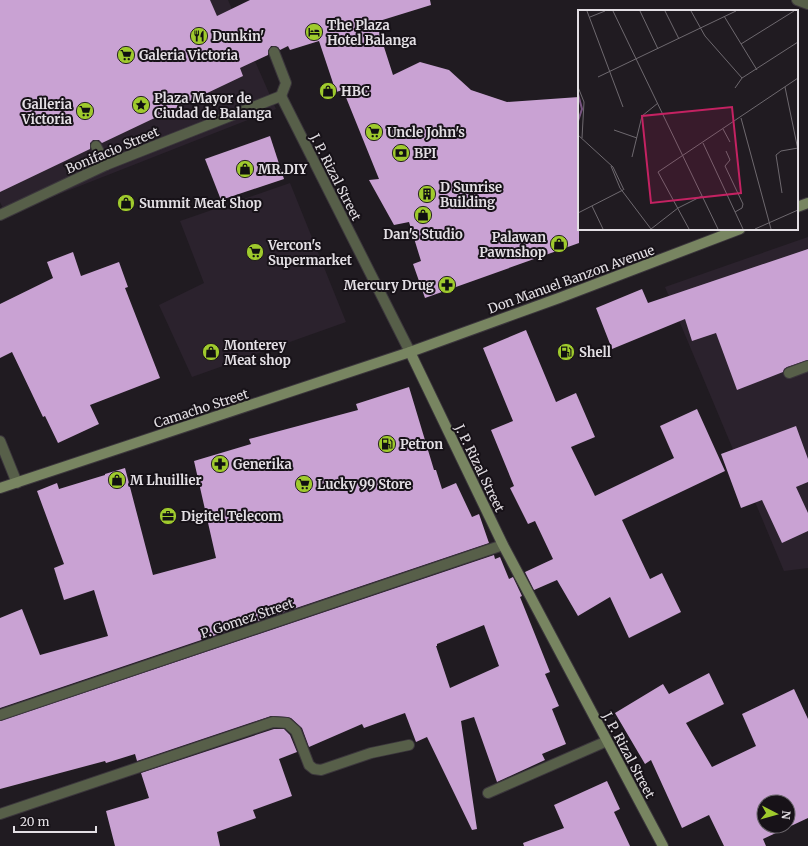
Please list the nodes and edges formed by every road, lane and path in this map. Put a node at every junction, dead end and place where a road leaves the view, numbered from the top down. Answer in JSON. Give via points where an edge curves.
{"nodes":[{"id":1,"x":798,"y":0,"type":"edge"},
{"id":2,"x":808,"y":4,"type":"edge"},
{"id":3,"x":274,"y":52,"type":"dead end"},
{"id":4,"x":281,"y":96,"type":"junction"},
{"id":5,"x":96,"y":146,"type":"dead end"},
{"id":6,"x":106,"y":165,"type":"junction"},
{"id":7,"x":808,"y":203,"type":"edge"},
{"id":8,"x":798,"y":207,"type":"edge"},
{"id":9,"x":0,"y":215,"type":"edge"},
{"id":10,"x":737,"y":230,"type":"edge"},
{"id":11,"x":410,"y":352,"type":"junction"},
{"id":12,"x":808,"y":366,"type":"edge"},
{"id":13,"x":789,"y":373,"type":"dead end"},
{"id":14,"x":0,"y":441,"type":"edge"},
{"id":15,"x":17,"y":483,"type":"junction"},
{"id":16,"x":0,"y":488,"type":"edge"},
{"id":17,"x":503,"y":545,"type":"junction"},
{"id":18,"x":0,"y":715,"type":"edge"},
{"id":19,"x":607,"y":741,"type":"junction"},
{"id":20,"x":410,"y":745,"type":"dead end"},
{"id":21,"x":488,"y":793,"type":"dead end"},
{"id":22,"x":0,"y":814,"type":"edge"},
{"id":23,"x":664,"y":846,"type":"edge"}],
"edges":[{"from":1,"to":2,"type":"street"},
{"from":3,"to":4,"type":"street","via":[[286,83]]},
{"from":4,"to":6,"type":"street","name":"Bonifacio Street"},
{"from":4,"to":11,"type":"street","name":"J. P. Rizal Street"},
{"from":5,"to":6,"type":"street"},
{"from":6,"to":9,"type":"street","name":"Bonifacio Street"},
{"from":7,"to":8,"type":"main road"},
{"from":10,"to":11,"type":"main road","name":"Don Manuel Banzon Avenue"},
{"from":11,"to":15,"type":"main road","name":"Camacho Street"},
{"from":11,"to":17,"type":"main road","name":"J. P. Rizal Street"},
{"from":12,"to":13,"type":"street"},
{"from":14,"to":15,"type":"street"},
{"from":15,"to":16,"type":"main road","name":"Camacho Street"},
{"from":17,"to":18,"type":"street","name":"P. Gomez Street"},
{"from":17,"to":19,"type":"main road","name":"J. P. Rizal Street"},
{"from":19,"to":21,"type":"street"},
{"from":19,"to":23,"type":"main road","name":"J. P. Rizal Street"},
{"from":20,"to":22,"type":"street","via":[[371,753],[321,770],[314,769],[309,765],[296,731],[287,723],[273,722]]}]}
